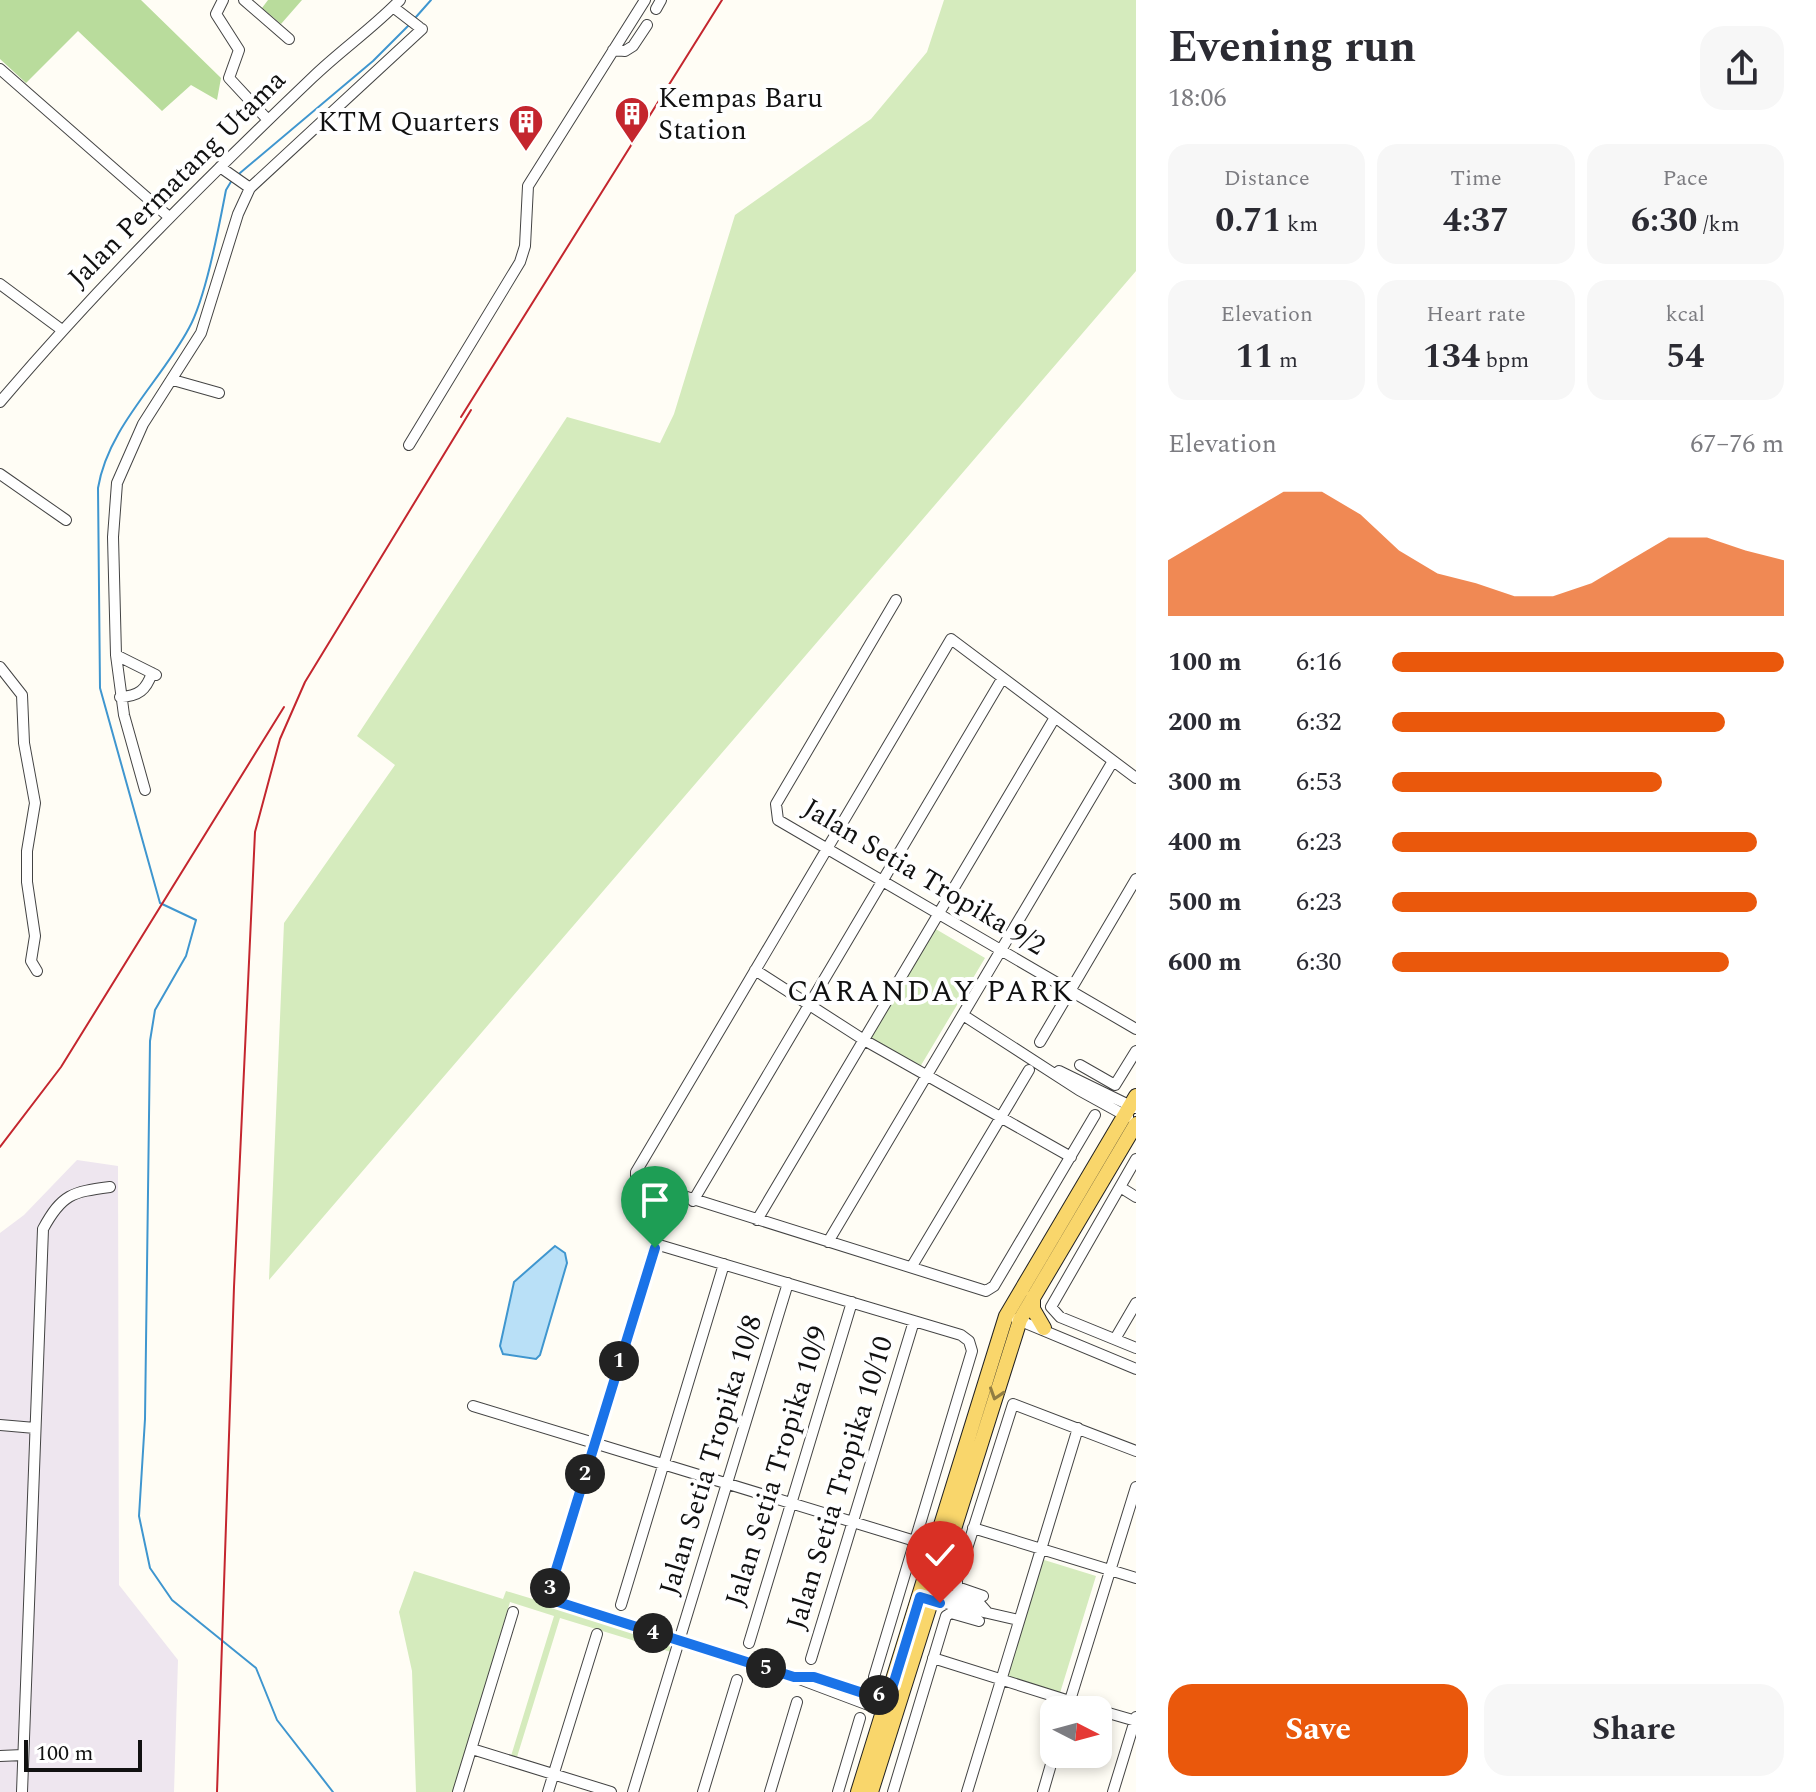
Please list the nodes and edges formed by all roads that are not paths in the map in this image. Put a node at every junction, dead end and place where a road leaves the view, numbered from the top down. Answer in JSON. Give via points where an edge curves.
{"nodes":[{"id":1,"x":223,"y":0,"type":"edge"},
{"id":2,"x":244,"y":0,"type":"edge"},
{"id":3,"x":645,"y":0,"type":"edge"},
{"id":4,"x":396,"y":4,"type":"edge"},
{"id":5,"x":647,"y":25,"type":"dead end"},
{"id":6,"x":289,"y":39,"type":"dead end"},
{"id":7,"x":613,"y":50,"type":"junction"},
{"id":8,"x":0,"y":69,"type":"edge"},
{"id":9,"x":268,"y":120,"type":"junction"},
{"id":10,"x":223,"y":170,"type":"junction"},
{"id":11,"x":248,"y":187,"type":"junction"},
{"id":12,"x":169,"y":217,"type":"junction"},
{"id":13,"x":0,"y":284,"type":"edge"},
{"id":14,"x":62,"y":330,"type":"junction"},
{"id":15,"x":173,"y":380,"type":"junction"},
{"id":16,"x":219,"y":393,"type":"dead end"},
{"id":17,"x":0,"y":402,"type":"edge"},
{"id":18,"x":409,"y":445,"type":"dead end"},
{"id":19,"x":0,"y":474,"type":"edge"},
{"id":20,"x":66,"y":520,"type":"dead end"},
{"id":21,"x":896,"y":600,"type":"dead end"},
{"id":22,"x":116,"y":655,"type":"junction"},
{"id":23,"x":0,"y":667,"type":"edge"},
{"id":24,"x":1002,"y":679,"type":"junction"},
{"id":25,"x":120,"y":697,"type":"junction"},
{"id":26,"x":1054,"y":719,"type":"junction"},
{"id":27,"x":1113,"y":761,"type":"junction"},
{"id":28,"x":1136,"y":778,"type":"edge"},
{"id":29,"x":145,"y":790,"type":"dead end"},
{"id":30,"x":825,"y":849,"type":"junction"},
{"id":31,"x":1136,"y":879,"type":"edge"},
{"id":32,"x":880,"y":881,"type":"junction"},
{"id":33,"x":937,"y":916,"type":"junction"},
{"id":34,"x":998,"y":951,"type":"junction"},
{"id":35,"x":755,"y":970,"type":"junction"},
{"id":36,"x":37,"y":971,"type":"dead end"},
{"id":37,"x":1072,"y":991,"type":"junction"},
{"id":38,"x":808,"y":1005,"type":"junction"},
{"id":39,"x":963,"y":1015,"type":"junction"},
{"id":40,"x":1136,"y":1029,"type":"edge"},
{"id":41,"x":864,"y":1040,"type":"junction"},
{"id":42,"x":1040,"y":1042,"type":"dead end"},
{"id":43,"x":1136,"y":1051,"type":"edge"},
{"id":44,"x":1080,"y":1065,"type":"dead end"},
{"id":45,"x":1029,"y":1070,"type":"dead end"},
{"id":46,"x":929,"y":1074,"type":"junction"},
{"id":47,"x":1125,"y":1106,"type":"edge"},
{"id":48,"x":1095,"y":1115,"type":"dead end"},
{"id":49,"x":1001,"y":1117,"type":"junction"},
{"id":50,"x":1071,"y":1157,"type":"junction"},
{"id":51,"x":1136,"y":1159,"type":"edge"},
{"id":52,"x":110,"y":1187,"type":"dead end"},
{"id":53,"x":1120,"y":1187,"type":"junction"},
{"id":54,"x":1136,"y":1197,"type":"edge"},
{"id":55,"x":693,"y":1201,"type":"junction"},
{"id":56,"x":757,"y":1220,"type":"junction"},
{"id":57,"x":828,"y":1242,"type":"junction"},
{"id":58,"x":724,"y":1264,"type":"junction"},
{"id":59,"x":912,"y":1266,"type":"junction"},
{"id":60,"x":788,"y":1283,"type":"junction"},
{"id":61,"x":1033,"y":1296,"type":"junction"},
{"id":62,"x":852,"y":1302,"type":"junction"},
{"id":63,"x":1136,"y":1303,"type":"edge"},
{"id":64,"x":1013,"y":1318,"type":"junction"},
{"id":65,"x":914,"y":1321,"type":"junction"},
{"id":66,"x":1044,"y":1328,"type":"junction"},
{"id":67,"x":1115,"y":1339,"type":"junction"},
{"id":68,"x":1136,"y":1348,"type":"edge"},
{"id":69,"x":1136,"y":1369,"type":"edge"},
{"id":70,"x":473,"y":1406,"type":"dead end"},
{"id":71,"x":0,"y":1425,"type":"edge"},
{"id":72,"x":35,"y":1428,"type":"junction"},
{"id":73,"x":1078,"y":1428,"type":"junction"},
{"id":74,"x":594,"y":1442,"type":"junction"},
{"id":75,"x":1136,"y":1451,"type":"edge"},
{"id":76,"x":663,"y":1463,"type":"junction"},
{"id":77,"x":728,"y":1483,"type":"junction"},
{"id":78,"x":1136,"y":1487,"type":"edge"},
{"id":79,"x":791,"y":1504,"type":"junction"},
{"id":80,"x":853,"y":1522,"type":"junction"},
{"id":81,"x":973,"y":1528,"type":"junction"},
{"id":82,"x":915,"y":1541,"type":"junction"},
{"id":83,"x":1040,"y":1549,"type":"junction"},
{"id":84,"x":1110,"y":1570,"type":"junction"},
{"id":85,"x":1136,"y":1578,"type":"edge"},
{"id":86,"x":937,"y":1595,"type":"junction"},
{"id":87,"x":983,"y":1596,"type":"dead end"},
{"id":88,"x":621,"y":1605,"type":"dead end"},
{"id":89,"x":513,"y":1612,"type":"dead end"},
{"id":90,"x":1018,"y":1620,"type":"junction"},
{"id":91,"x":979,"y":1621,"type":"dead end"},
{"id":92,"x":597,"y":1634,"type":"dead end"},
{"id":93,"x":680,"y":1641,"type":"junction"},
{"id":94,"x":749,"y":1643,"type":"dead end"},
{"id":95,"x":933,"y":1658,"type":"junction"},
{"id":96,"x":811,"y":1659,"type":"dead end"},
{"id":97,"x":874,"y":1677,"type":"dead end"},
{"id":98,"x":737,"y":1680,"type":"dead end"},
{"id":99,"x":999,"y":1681,"type":"junction"},
{"id":100,"x":1040,"y":1696,"type":"edge"},
{"id":101,"x":1071,"y":1696,"type":"edge"},
{"id":102,"x":797,"y":1702,"type":"dead end"},
{"id":103,"x":886,"y":1706,"type":"junction"},
{"id":104,"x":1112,"y":1713,"type":"edge"},
{"id":105,"x":860,"y":1718,"type":"dead end"},
{"id":106,"x":1136,"y":1719,"type":"edge"},
{"id":107,"x":472,"y":1749,"type":"junction"},
{"id":108,"x":23,"y":1755,"type":"junction"},
{"id":109,"x":0,"y":1756,"type":"edge"},
{"id":110,"x":1050,"y":1768,"type":"edge"},
{"id":111,"x":554,"y":1774,"type":"junction"},
{"id":112,"x":22,"y":1792,"type":"edge"},
{"id":113,"x":458,"y":1792,"type":"edge"},
{"id":114,"x":548,"y":1792,"type":"edge"},
{"id":115,"x":611,"y":1792,"type":"edge"},
{"id":116,"x":633,"y":1792,"type":"edge"},
{"id":117,"x":703,"y":1792,"type":"edge"},
{"id":118,"x":770,"y":1792,"type":"edge"},
{"id":119,"x":838,"y":1792,"type":"edge"},
{"id":120,"x":858,"y":1792,"type":"edge"},
{"id":121,"x":871,"y":1792,"type":"edge"},
{"id":122,"x":893,"y":1792,"type":"edge"},
{"id":123,"x":967,"y":1792,"type":"edge"},
{"id":124,"x":1043,"y":1792,"type":"edge"},
{"id":125,"x":1113,"y":1792,"type":"edge"}],
"edges":[{"from":1,"to":9,"type":"street","via":[[216,14],[239,50],[229,78]]},
{"from":2,"to":6,"type":"street"},
{"from":3,"to":7,"type":"street"},
{"from":4,"to":9,"type":"street","name":"Jalan Permatang Utama"},
{"from":4,"to":11,"type":"street","via":[[420,28]]},
{"from":5,"to":7,"type":"street","via":[[633,46]]},
{"from":7,"to":18,"type":"street","via":[[528,186],[520,262]]},
{"from":8,"to":12,"type":"street"},
{"from":9,"to":10,"type":"street","name":"Jalan Permatang Utama"},
{"from":10,"to":11,"type":"street"},
{"from":10,"to":12,"type":"street","name":"Jalan Permatang Utama"},
{"from":11,"to":15,"type":"street","via":[[201,333]]},
{"from":12,"to":14,"type":"street","name":"Jalan Permatang Utama"},
{"from":13,"to":14,"type":"street"},
{"from":14,"to":17,"type":"street","name":"Jalan Permatang Utama"},
{"from":15,"to":16,"type":"street"},
{"from":15,"to":22,"type":"street","via":[[143,424],[117,483]]},
{"from":19,"to":20,"type":"street"},
{"from":21,"to":30,"type":"street","name":"Jalan Setia Tropika 9/2","via":[[774,811],[778,820]]},
{"from":22,"to":25,"type":"street"},
{"from":22,"to":25,"type":"street","via":[[154,674],[140,693]]},
{"from":23,"to":36,"type":"street","via":[[19,686],[25,709],[24,743],[35,803],[27,875],[35,936],[31,961]]},
{"from":24,"to":26,"type":"street"},
{"from":24,"to":30,"type":"street","via":[[951,639]]},
{"from":24,"to":32,"type":"street"},
{"from":25,"to":29,"type":"street"},
{"from":26,"to":27,"type":"street"},
{"from":26,"to":33,"type":"street"},
{"from":27,"to":28,"type":"street"},
{"from":27,"to":34,"type":"street"},
{"from":30,"to":32,"type":"street","name":"Jalan Setia Tropika 9/2"},
{"from":30,"to":35,"type":"street"},
{"from":31,"to":37,"type":"street"},
{"from":32,"to":33,"type":"street","name":"Jalan Setia Tropika 9/2"},
{"from":32,"to":38,"type":"street"},
{"from":33,"to":34,"type":"street","name":"Jalan Setia Tropika 9/2"},
{"from":33,"to":41,"type":"street"},
{"from":34,"to":37,"type":"street","name":"Jalan Setia Tropika 9/2"},
{"from":34,"to":39,"type":"street"},
{"from":35,"to":38,"type":"street"},
{"from":35,"to":55,"type":"street","via":[[636,1172],[641,1185]]},
{"from":37,"to":40,"type":"street","name":"Jalan Setia Tropika 9/2"},
{"from":37,"to":42,"type":"street"},
{"from":38,"to":41,"type":"street"},
{"from":38,"to":55,"type":"street"},
{"from":39,"to":46,"type":"street"},
{"from":39,"to":47,"type":"street"},
{"from":41,"to":46,"type":"street"},
{"from":41,"to":56,"type":"street"},
{"from":43,"to":44,"type":"street","via":[[1115,1085]]},
{"from":45,"to":49,"type":"street"},
{"from":46,"to":49,"type":"street"},
{"from":46,"to":57,"type":"street"},
{"from":47,"to":61,"type":"main road"},
{"from":47,"to":64,"type":"main road"},
{"from":48,"to":50,"type":"street"},
{"from":49,"to":50,"type":"street"},
{"from":49,"to":59,"type":"street"},
{"from":50,"to":59,"type":"street","via":[[994,1286],[974,1289]]},
{"from":51,"to":53,"type":"street"},
{"from":52,"to":72,"type":"street","via":[[74,1192],[61,1201],[43,1229]]},
{"from":53,"to":54,"type":"street"},
{"from":53,"to":67,"type":"street","via":[[1053,1303],[1056,1315]]},
{"from":55,"to":56,"type":"street"},
{"from":56,"to":57,"type":"street"},
{"from":57,"to":59,"type":"street"},
{"from":58,"to":60,"type":"street"},
{"from":58,"to":74,"type":"street","via":[[664,1245],[655,1248]]},
{"from":58,"to":76,"type":"street"},
{"from":60,"to":62,"type":"street"},
{"from":60,"to":77,"type":"street","name":"Jalan Setia Tropika 10/8"},
{"from":61,"to":64,"type":"main road"},
{"from":61,"to":66,"type":"main road","via":[[1033,1309]]},
{"from":62,"to":65,"type":"street"},
{"from":62,"to":79,"type":"street","name":"Jalan Setia Tropika 10/9"},
{"from":63,"to":67,"type":"street"},
{"from":64,"to":66,"type":"street"},
{"from":64,"to":86,"type":"main road"},
{"from":65,"to":80,"type":"street","name":"Jalan Setia Tropika 10/10"},
{"from":65,"to":82,"type":"street","via":[[961,1335],[972,1351]]},
{"from":66,"to":69,"type":"street"},
{"from":67,"to":68,"type":"street"},
{"from":70,"to":74,"type":"street"},
{"from":71,"to":72,"type":"street"},
{"from":72,"to":108,"type":"street"},
{"from":73,"to":75,"type":"street"},
{"from":73,"to":81,"type":"street","via":[[1016,1402],[1009,1409]]},
{"from":73,"to":83,"type":"street"},
{"from":74,"to":76,"type":"street"},
{"from":74,"to":93,"type":"street","via":[[549,1593],[557,1603]]},
{"from":76,"to":77,"type":"street"},
{"from":76,"to":88,"type":"street"},
{"from":77,"to":79,"type":"street"},
{"from":77,"to":93,"type":"street","name":"Jalan Setia Tropika 10/8"},
{"from":78,"to":84,"type":"street"},
{"from":79,"to":80,"type":"street"},
{"from":79,"to":94,"type":"street","name":"Jalan Setia Tropika 10/9"},
{"from":80,"to":82,"type":"street"},
{"from":80,"to":96,"type":"street","name":"Jalan Setia Tropika 10/10"},
{"from":81,"to":83,"type":"street"},
{"from":81,"to":86,"type":"street"},
{"from":82,"to":97,"type":"street"},
{"from":83,"to":84,"type":"street"},
{"from":83,"to":90,"type":"street"},
{"from":84,"to":85,"type":"street"},
{"from":84,"to":101,"type":"street"},
{"from":86,"to":87,"type":"street"},
{"from":86,"to":90,"type":"street"},
{"from":86,"to":91,"type":"street"},
{"from":86,"to":95,"type":"street"},
{"from":86,"to":103,"type":"main road"},
{"from":86,"to":103,"type":"main road"},
{"from":89,"to":107,"type":"street"},
{"from":90,"to":99,"type":"street"},
{"from":92,"to":111,"type":"street"},
{"from":93,"to":103,"type":"street","via":[[794,1677],[814,1677]]},
{"from":93,"to":116,"type":"street","name":"Jalan Setia Tropika 10/8"},
{"from":95,"to":99,"type":"street"},
{"from":95,"to":122,"type":"street"},
{"from":98,"to":117,"type":"street"},
{"from":99,"to":100,"type":"street"},
{"from":99,"to":123,"type":"street"},
{"from":102,"to":118,"type":"street"},
{"from":103,"to":120,"type":"main road"},
{"from":103,"to":121,"type":"main road"},
{"from":104,"to":106,"type":"street"},
{"from":105,"to":119,"type":"street"},
{"from":106,"to":125,"type":"street"},
{"from":107,"to":111,"type":"street"},
{"from":107,"to":113,"type":"street"},
{"from":108,"to":109,"type":"street"},
{"from":108,"to":112,"type":"street"},
{"from":110,"to":124,"type":"street"},
{"from":111,"to":114,"type":"street"},
{"from":111,"to":115,"type":"street"}]}
